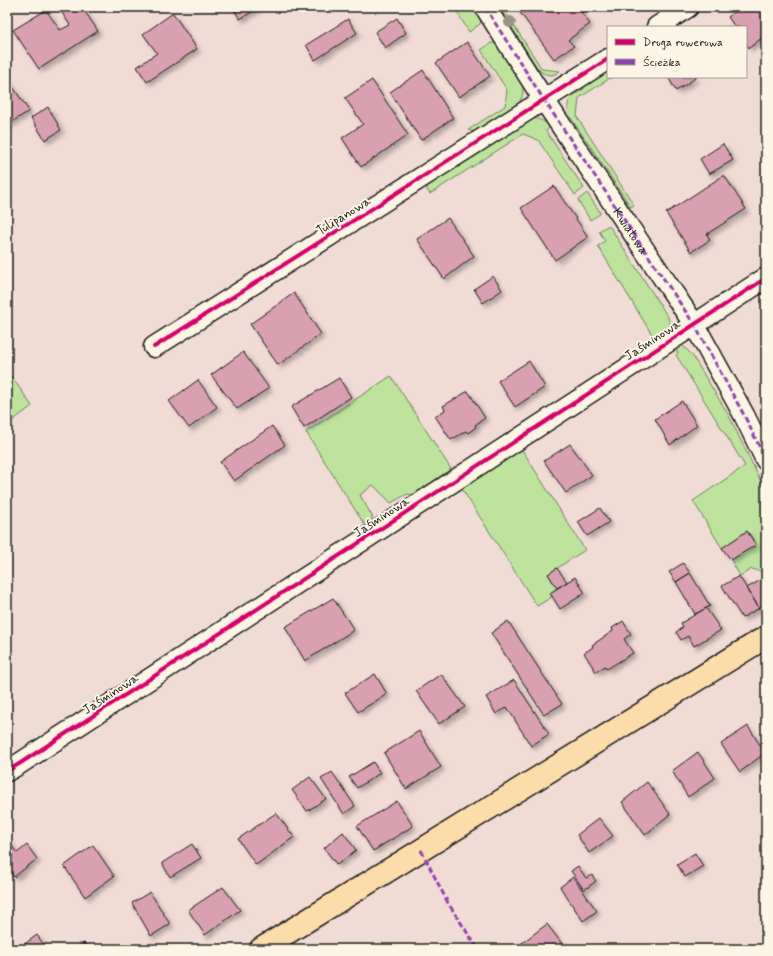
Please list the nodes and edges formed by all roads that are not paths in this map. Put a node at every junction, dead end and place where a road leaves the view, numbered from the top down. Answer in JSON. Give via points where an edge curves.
{"nodes":[{"id":1,"x":485,"y":7,"type":"edge"},
{"id":2,"x":688,"y":7,"type":"edge"},
{"id":3,"x":659,"y":26,"type":"edge"},
{"id":4,"x":607,"y":60,"type":"edge"},
{"id":5,"x":544,"y":100,"type":"junction"},
{"id":6,"x":766,"y":278,"type":"edge"},
{"id":7,"x":694,"y":324,"type":"junction"},
{"id":8,"x":154,"y":347,"type":"dead end"},
{"id":9,"x":766,"y":460,"type":"edge"},
{"id":10,"x":766,"y":637,"type":"edge"},
{"id":11,"x":7,"y":771,"type":"edge"},
{"id":12,"x":261,"y":949,"type":"edge"}],
"edges":[{"from":1,"to":5,"type":"street","name":"Kwiatowa"},
{"from":2,"to":3,"type":"street"},
{"from":4,"to":5,"type":"street","name":"Tulipanowa"},
{"from":5,"to":7,"type":"street","name":"Kwiatowa"},
{"from":5,"to":8,"type":"street","name":"Tulipanowa"},
{"from":6,"to":7,"type":"street","name":"Jaśminowa"},
{"from":7,"to":9,"type":"street","name":"Kwiatowa"},
{"from":7,"to":11,"type":"street","name":"Jaśminowa"},
{"from":10,"to":12,"type":"main road"}]}
